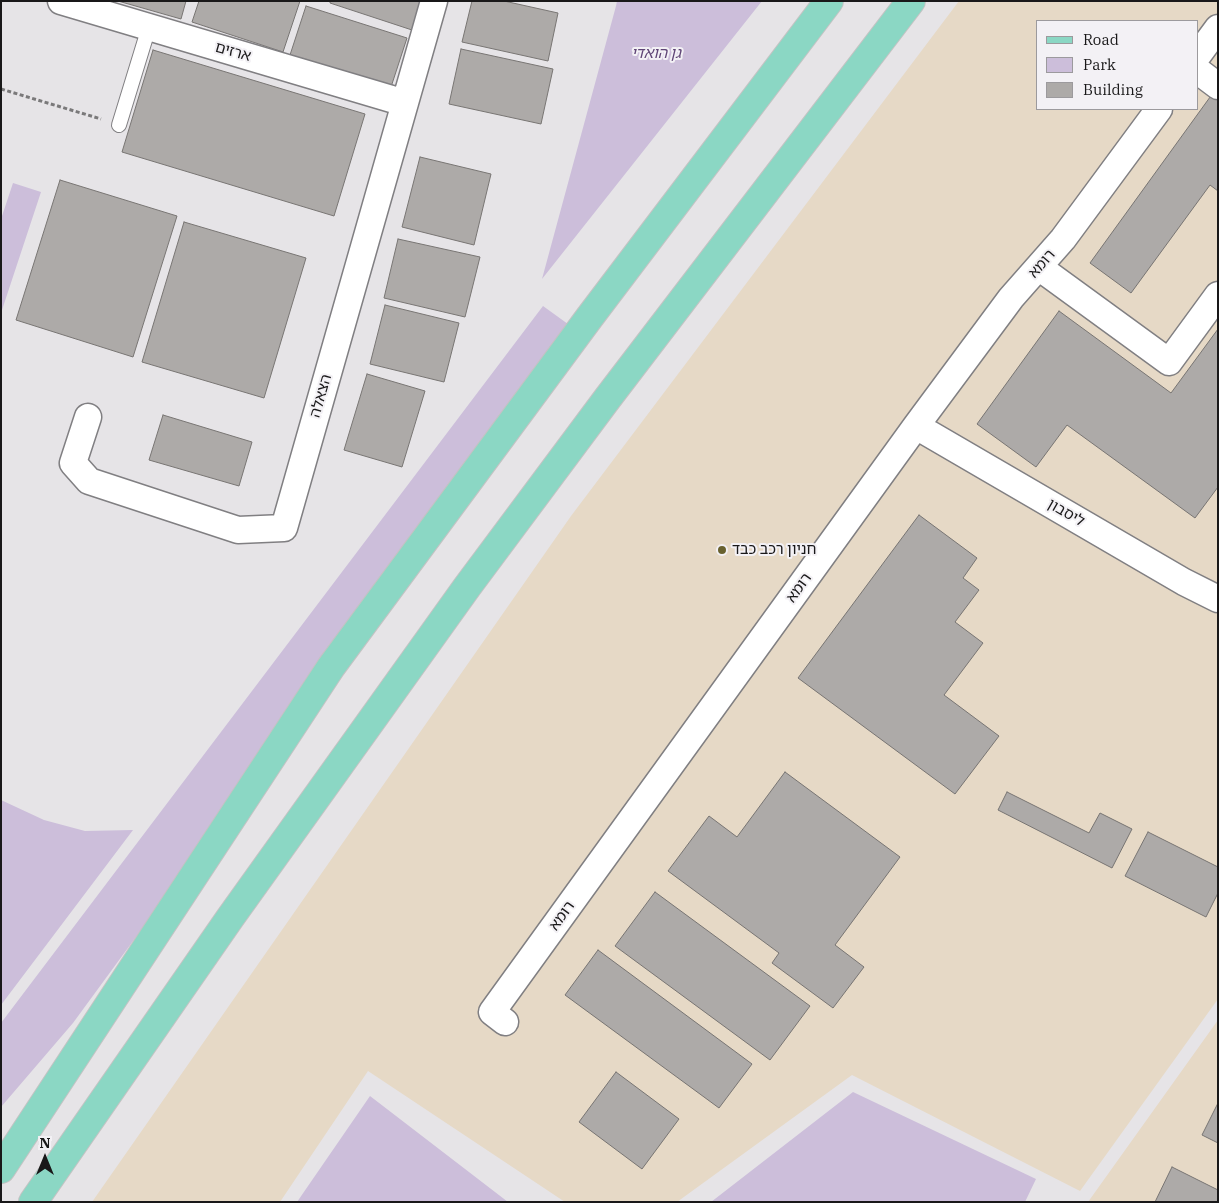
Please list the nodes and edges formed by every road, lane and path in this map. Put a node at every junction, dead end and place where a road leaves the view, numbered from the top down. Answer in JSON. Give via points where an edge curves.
{"nodes":[{"id":1,"x":61,"y":1,"type":"edge"},
{"id":2,"x":434,"y":1,"type":"edge"},
{"id":3,"x":830,"y":1,"type":"edge"},
{"id":4,"x":910,"y":1,"type":"edge"},
{"id":5,"x":149,"y":27,"type":"junction"},
{"id":6,"x":1218,"y":28,"type":"edge"},
{"id":7,"x":1199,"y":54,"type":"edge"},
{"id":8,"x":1199,"y":72,"type":"edge"},
{"id":9,"x":1218,"y":86,"type":"edge"},
{"id":10,"x":1,"y":89,"type":"edge"},
{"id":11,"x":405,"y":103,"type":"junction"},
{"id":12,"x":1158,"y":110,"type":"edge"},
{"id":13,"x":119,"y":125,"type":"joint"},
{"id":14,"x":1040,"y":268,"type":"junction"},
{"id":15,"x":1218,"y":295,"type":"edge"},
{"id":16,"x":88,"y":417,"type":"dead end"},
{"id":17,"x":916,"y":426,"type":"junction"},
{"id":18,"x":1218,"y":599,"type":"edge"},
{"id":19,"x":505,"y":1022,"type":"dead end"},
{"id":20,"x":1,"y":1169,"type":"edge"},
{"id":21,"x":33,"y":1202,"type":"edge"}],
"edges":[{"from":1,"to":5,"type":"street","name":"ארזים"},
{"from":2,"to":11,"type":"street","name":"הצאלה"},
{"from":3,"to":20,"type":"main road","via":[[589,318],[331,667]]},
{"from":4,"to":21,"type":"main road","via":[[473,579],[230,918]]},
{"from":5,"to":11,"type":"street","name":"ארזים"},
{"from":5,"to":13,"type":"lane"},
{"from":6,"to":7,"type":"street"},
{"from":8,"to":9,"type":"street"},
{"from":10,"to":13,"type":"path"},
{"from":11,"to":16,"type":"street","name":"הצאלה","via":[[284,528],[238,530],[89,481],[73,463]]},
{"from":12,"to":14,"type":"street","name":"רומא"},
{"from":14,"to":15,"type":"street","via":[[1168,362]]},
{"from":14,"to":17,"type":"street","name":"רומא","via":[[1011,298]]},
{"from":17,"to":18,"type":"street","name":"ליסבון"},
{"from":17,"to":19,"type":"street","name":"רומא","via":[[492,1012]]}]}
